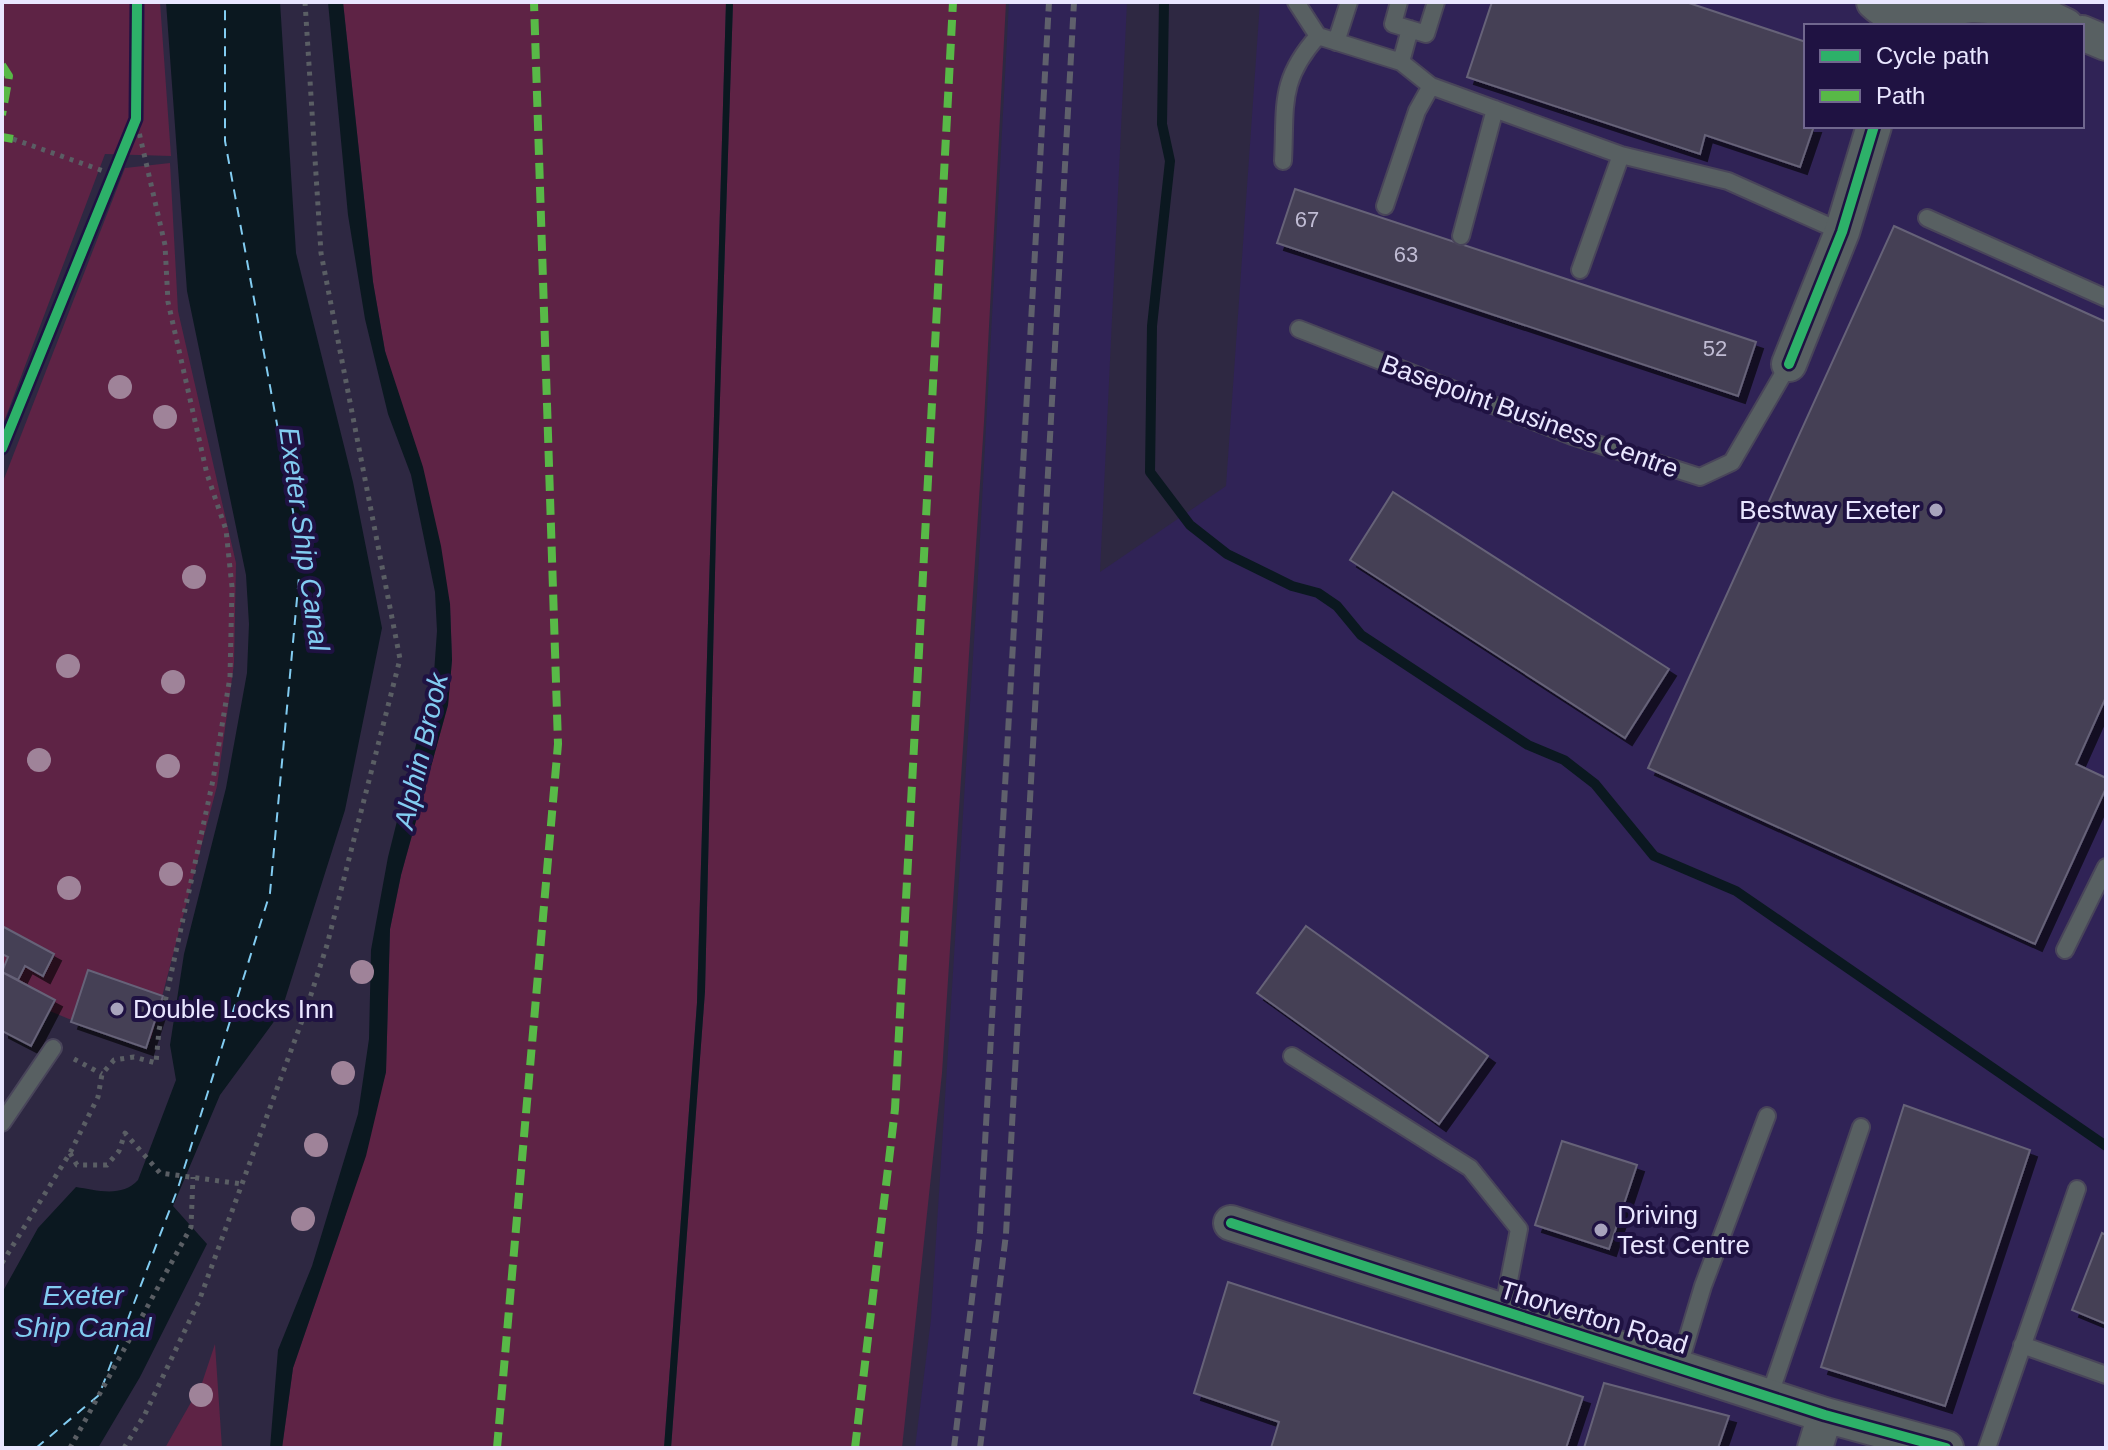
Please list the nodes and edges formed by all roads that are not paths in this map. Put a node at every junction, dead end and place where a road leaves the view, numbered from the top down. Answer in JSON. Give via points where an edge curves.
{"nodes":[{"id":1,"x":1296,"y":2,"type":"edge"},
{"id":2,"x":1349,"y":2,"type":"edge"},
{"id":3,"x":1399,"y":2,"type":"edge"},
{"id":4,"x":1436,"y":2,"type":"edge"},
{"id":5,"x":2020,"y":5,"type":"edge"},
{"id":6,"x":1881,"y":12,"type":"edge"},
{"id":7,"x":1930,"y":13,"type":"edge"},
{"id":8,"x":2062,"y":24,"type":"edge"},
{"id":9,"x":1410,"y":29,"type":"junction"},
{"id":10,"x":2084,"y":34,"type":"edge"},
{"id":11,"x":1318,"y":36,"type":"junction"},
{"id":12,"x":1336,"y":42,"type":"junction"},
{"id":13,"x":2106,"y":43,"type":"edge"},
{"id":14,"x":1401,"y":62,"type":"junction"},
{"id":15,"x":1431,"y":86,"type":"junction"},
{"id":16,"x":1495,"y":109,"type":"junction"},
{"id":17,"x":1873,"y":128,"type":"edge"},
{"id":18,"x":1621,"y":155,"type":"junction"},
{"id":19,"x":1283,"y":161,"type":"dead end"},
{"id":20,"x":1385,"y":206,"type":"dead end"},
{"id":21,"x":1927,"y":218,"type":"dead end"},
{"id":22,"x":1842,"y":232,"type":"junction"},
{"id":23,"x":1461,"y":236,"type":"dead end"},
{"id":24,"x":1580,"y":270,"type":"dead end"},
{"id":25,"x":2106,"y":298,"type":"edge"},
{"id":26,"x":1299,"y":329,"type":"dead end"},
{"id":27,"x":1789,"y":364,"type":"joint"},
{"id":28,"x":2106,"y":867,"type":"edge"},
{"id":29,"x":2065,"y":950,"type":"dead end"},
{"id":30,"x":53,"y":1048,"type":"dead end"},
{"id":31,"x":1292,"y":1056,"type":"dead end"},
{"id":32,"x":1767,"y":1116,"type":"dead end"},
{"id":33,"x":2,"y":1123,"type":"edge"},
{"id":34,"x":1861,"y":1127,"type":"dead end"},
{"id":35,"x":2077,"y":1189,"type":"dead end"},
{"id":36,"x":1231,"y":1223,"type":"dead end"},
{"id":37,"x":1503,"y":1311,"type":"junction"},
{"id":38,"x":2022,"y":1345,"type":"junction"},
{"id":39,"x":1679,"y":1366,"type":"junction"},
{"id":40,"x":2106,"y":1375,"type":"edge"},
{"id":41,"x":1769,"y":1397,"type":"junction"},
{"id":42,"x":1825,"y":1415,"type":"junction"},
{"id":43,"x":1815,"y":1448,"type":"edge"},
{"id":44,"x":1946,"y":1448,"type":"edge"},
{"id":45,"x":1987,"y":1448,"type":"edge"}],
"edges":[{"from":1,"to":11,"type":"lane"},
{"from":2,"to":12,"type":"lane"},
{"from":3,"to":9,"type":"lane","via":[[1393,24]]},
{"from":4,"to":9,"type":"lane","via":[[1426,34]]},
{"from":5,"to":7,"type":"street","via":[[1972,5]]},
{"from":5,"to":8,"type":"street"},
{"from":6,"to":7,"type":"street"},
{"from":9,"to":14,"type":"lane"},
{"from":10,"to":13,"type":"street"},
{"from":11,"to":12,"type":"lane"},
{"from":11,"to":19,"type":"lane","via":[[1288,80]]},
{"from":12,"to":14,"type":"lane"},
{"from":14,"to":15,"type":"lane"},
{"from":15,"to":16,"type":"lane"},
{"from":15,"to":20,"type":"lane","via":[[1417,111]]},
{"from":16,"to":18,"type":"lane"},
{"from":16,"to":23,"type":"lane"},
{"from":17,"to":22,"type":"street","name":"Basepoint Business Centre"},
{"from":18,"to":22,"type":"lane","via":[[1728,181]]},
{"from":18,"to":24,"type":"lane"},
{"from":21,"to":25,"type":"lane"},
{"from":22,"to":27,"type":"street","name":"Basepoint Business Centre"},
{"from":26,"to":27,"type":"lane","name":"Basepoint Business Centre","via":[[1572,436],[1700,477],[1732,462]]},
{"from":28,"to":29,"type":"lane"},
{"from":30,"to":33,"type":"lane"},
{"from":31,"to":37,"type":"lane","via":[[1470,1168],[1519,1229]]},
{"from":32,"to":39,"type":"lane"},
{"from":34,"to":41,"type":"lane"},
{"from":35,"to":38,"type":"lane"},
{"from":36,"to":37,"type":"street","name":"Thorverton Road"},
{"from":37,"to":39,"type":"street","name":"Thorverton Road"},
{"from":38,"to":40,"type":"lane"},
{"from":38,"to":45,"type":"lane"},
{"from":39,"to":41,"type":"street","name":"Thorverton Road"},
{"from":41,"to":42,"type":"street","name":"Thorverton Road"},
{"from":42,"to":43,"type":"street"},
{"from":42,"to":44,"type":"street","name":"Thorverton Road"}]}
